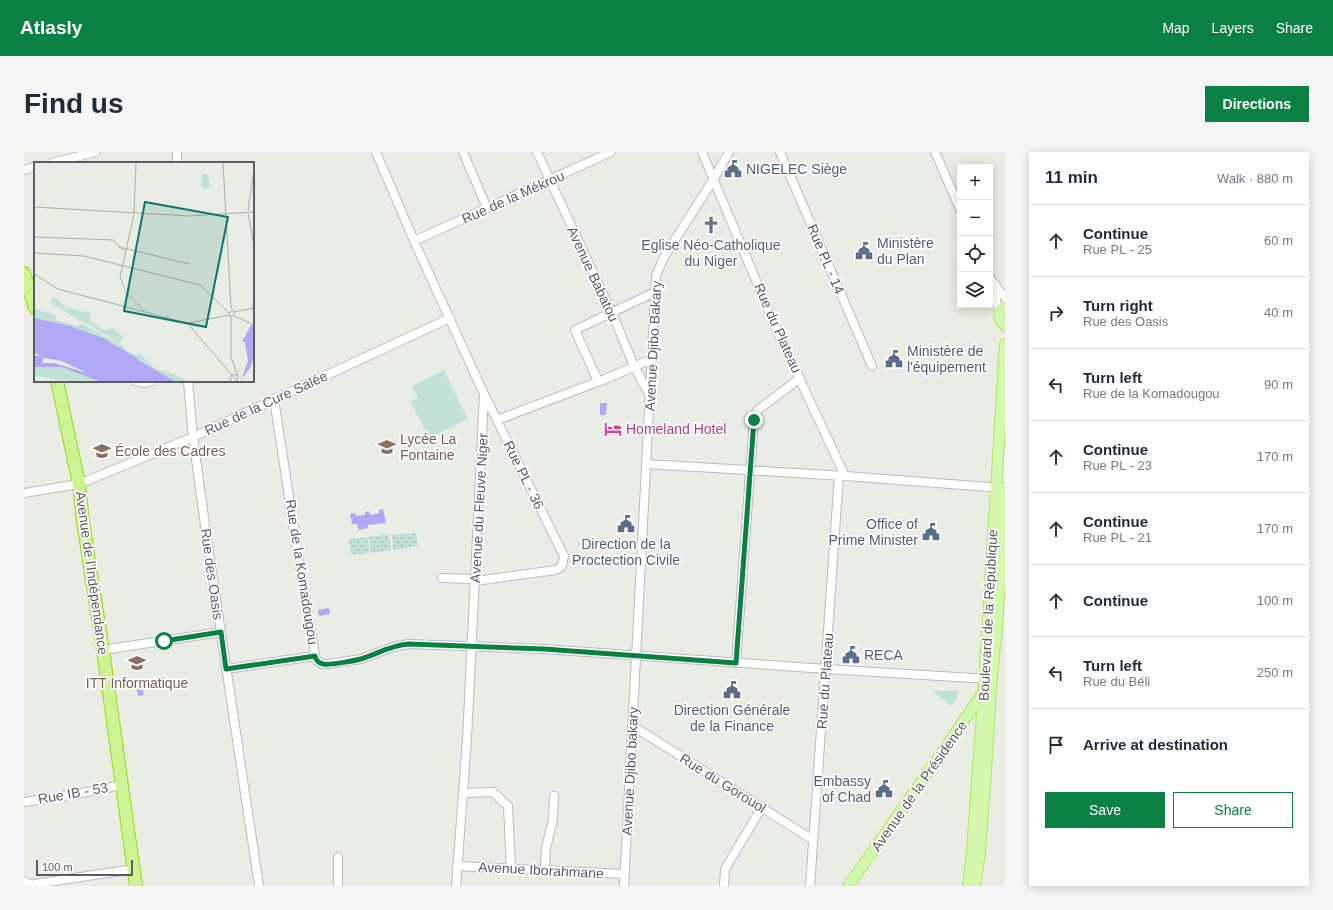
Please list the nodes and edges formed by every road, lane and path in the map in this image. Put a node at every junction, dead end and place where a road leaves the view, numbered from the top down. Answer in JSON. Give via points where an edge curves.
{"nodes":[{"id":1,"x":95,"y":152,"type":"edge"},
{"id":2,"x":176,"y":152,"type":"edge"},
{"id":3,"x":376,"y":152,"type":"edge"},
{"id":4,"x":463,"y":152,"type":"edge"},
{"id":5,"x":537,"y":152,"type":"edge"},
{"id":6,"x":611,"y":152,"type":"edge"},
{"id":7,"x":702,"y":152,"type":"edge"},
{"id":8,"x":729,"y":152,"type":"edge"},
{"id":9,"x":780,"y":152,"type":"edge"},
{"id":10,"x":935,"y":152,"type":"edge"},
{"id":11,"x":83,"y":159,"type":"edge"},
{"id":12,"x":60,"y":162,"type":"edge"},
{"id":13,"x":177,"y":162,"type":"edge"},
{"id":14,"x":34,"y":167,"type":"edge"},
{"id":15,"x":24,"y":170,"type":"edge"},
{"id":16,"x":550,"y":180,"type":"junction"},
{"id":17,"x":714,"y":180,"type":"junction"},
{"id":18,"x":957,"y":202,"type":"edge"},
{"id":19,"x":487,"y":208,"type":"junction"},
{"id":20,"x":414,"y":241,"type":"junction"},
{"id":21,"x":24,"y":273,"type":"edge"},
{"id":22,"x":993,"y":282,"type":"edge"},
{"id":23,"x":993,"y":286,"type":"edge"},
{"id":24,"x":655,"y":292,"type":"junction"},
{"id":25,"x":1005,"y":298,"type":"edge"},
{"id":26,"x":34,"y":305,"type":"edge"},
{"id":27,"x":1002,"y":308,"type":"edge"},
{"id":28,"x":612,"y":313,"type":"junction"},
{"id":29,"x":450,"y":318,"type":"junction"},
{"id":30,"x":1004,"y":325,"type":"edge"},
{"id":31,"x":1005,"y":335,"type":"edge"},
{"id":32,"x":1005,"y":344,"type":"edge"},
{"id":33,"x":652,"y":359,"type":"junction"},
{"id":34,"x":634,"y":366,"type":"junction"},
{"id":35,"x":872,"y":366,"type":"dead end"},
{"id":36,"x":800,"y":378,"type":"junction"},
{"id":37,"x":600,"y":381,"type":"junction"},
{"id":38,"x":57,"y":382,"type":"edge"},
{"id":39,"x":188,"y":382,"type":"edge"},
{"id":40,"x":484,"y":394,"type":"junction"},
{"id":41,"x":650,"y":396,"type":"junction"},
{"id":42,"x":274,"y":398,"type":"junction"},
{"id":43,"x":497,"y":420,"type":"junction"},
{"id":44,"x":193,"y":437,"type":"junction"},
{"id":45,"x":646,"y":464,"type":"junction"},
{"id":46,"x":750,"y":470,"type":"junction"},
{"id":47,"x":842,"y":476,"type":"junction"},
{"id":48,"x":80,"y":484,"type":"junction"},
{"id":49,"x":1002,"y":488,"type":"edge"},
{"id":50,"x":24,"y":492,"type":"edge"},
{"id":51,"x":442,"y":578,"type":"dead end"},
{"id":52,"x":475,"y":580,"type":"junction"},
{"id":53,"x":221,"y":632,"type":"junction"},
{"id":54,"x":471,"y":646,"type":"junction"},
{"id":55,"x":103,"y":650,"type":"junction"},
{"id":56,"x":635,"y":655,"type":"junction"},
{"id":57,"x":315,"y":656,"type":"junction"},
{"id":58,"x":736,"y":663,"type":"junction"},
{"id":59,"x":226,"y":669,"type":"junction"},
{"id":60,"x":826,"y":669,"type":"junction"},
{"id":61,"x":988,"y":684,"type":"junction"},
{"id":62,"x":633,"y":726,"type":"junction"},
{"id":63,"x":122,"y":785,"type":"junction"},
{"id":64,"x":463,"y":793,"type":"junction"},
{"id":65,"x":554,"y":796,"type":"dead end"},
{"id":66,"x":24,"y":802,"type":"edge"},
{"id":67,"x":762,"y":807,"type":"junction"},
{"id":68,"x":813,"y":840,"type":"junction"},
{"id":69,"x":976,"y":851,"type":"junction"},
{"id":70,"x":338,"y":857,"type":"dead end"},
{"id":71,"x":457,"y":866,"type":"junction"},
{"id":72,"x":134,"y":869,"type":"junction"},
{"id":73,"x":511,"y":869,"type":"junction"},
{"id":74,"x":544,"y":870,"type":"junction"},
{"id":75,"x":625,"y":874,"type":"junction"},
{"id":76,"x":24,"y":881,"type":"edge"},
{"id":77,"x":136,"y":886,"type":"edge"},
{"id":78,"x":259,"y":886,"type":"edge"},
{"id":79,"x":338,"y":886,"type":"edge"},
{"id":80,"x":456,"y":886,"type":"edge"},
{"id":81,"x":624,"y":886,"type":"edge"},
{"id":82,"x":724,"y":886,"type":"edge"},
{"id":83,"x":810,"y":886,"type":"edge"},
{"id":84,"x":848,"y":886,"type":"edge"},
{"id":85,"x":968,"y":886,"type":"edge"},
{"id":86,"x":975,"y":886,"type":"edge"}],
"edges":[{"from":1,"to":11,"type":"street"},
{"from":2,"to":13,"type":"street"},
{"from":3,"to":20,"type":"street","name":"Avenue du Fleuve Niger"},
{"from":4,"to":19,"type":"street"},
{"from":5,"to":16,"type":"street","name":"Avenue Babatou"},
{"from":6,"to":16,"type":"street","name":"Rue de la Mékrou"},
{"from":7,"to":17,"type":"street","name":"Rue du Plateau"},
{"from":8,"to":17,"type":"street","name":"Avenue Djibo Bakary"},
{"from":9,"to":35,"type":"street","name":"Rue PL - 14"},
{"from":10,"to":18,"type":"street"},
{"from":11,"to":12,"type":"street"},
{"from":14,"to":15,"type":"street"},
{"from":16,"to":19,"type":"street","name":"Rue de la Mékrou"},
{"from":16,"to":28,"type":"street","name":"Avenue Babatou"},
{"from":17,"to":24,"type":"street","name":"Avenue Djibo Bakary","via":[[664,257],[656,276]]},
{"from":17,"to":36,"type":"street","name":"Rue du Plateau","via":[[779,335]]},
{"from":19,"to":20,"type":"street","name":"Rue de la Mékrou"},
{"from":20,"to":29,"type":"street","name":"Avenue du Fleuve Niger"},
{"from":21,"to":26,"type":"highway"},
{"from":22,"to":25,"type":"street"},
{"from":23,"to":27,"type":"street"},
{"from":24,"to":28,"type":"street"},
{"from":24,"to":33,"type":"street","name":"Avenue Djibo Bakary"},
{"from":27,"to":30,"type":"main road","via":[[999,318]]},
{"from":28,"to":34,"type":"street","name":"Avenue Babatou"},
{"from":28,"to":37,"type":"street","via":[[575,330]]},
{"from":29,"to":40,"type":"street","name":"Avenue du Fleuve Niger"},
{"from":29,"to":42,"type":"street","name":"Rue de la Cure Salée"},
{"from":30,"to":31,"type":"main road"},
{"from":32,"to":49,"type":"main road","name":"Boulevard de la République"},
{"from":33,"to":34,"type":"street"},
{"from":33,"to":41,"type":"street","name":"Avenue Djibo Bakary"},
{"from":34,"to":37,"type":"street"},
{"from":34,"to":41,"type":"street","name":"Avenue Babatou"},
{"from":36,"to":46,"type":"street","via":[[756,413]]},
{"from":36,"to":47,"type":"street","name":"Rue du Plateau"},
{"from":37,"to":43,"type":"street"},
{"from":38,"to":48,"type":"highway","name":"Avenue de l'Indépendance"},
{"from":39,"to":44,"type":"street","name":"Rue des Oasis"},
{"from":40,"to":43,"type":"street","name":"Rue PL - 36"},
{"from":40,"to":52,"type":"street","name":"Avenue du Fleuve Niger"},
{"from":41,"to":45,"type":"street","name":"Avenue Djibo Bakary"},
{"from":42,"to":44,"type":"street","name":"Rue de la Cure Salée"},
{"from":42,"to":57,"type":"street","name":"Rue de la Komadougou"},
{"from":43,"to":52,"type":"street","name":"Rue PL - 36","via":[[564,556],[562,566],[556,570]]},
{"from":44,"to":48,"type":"street","name":"Rue de la Cure Salée"},
{"from":44,"to":53,"type":"street","name":"Rue des Oasis"},
{"from":45,"to":46,"type":"street"},
{"from":45,"to":56,"type":"street","name":"Avenue Djibo Bakary"},
{"from":46,"to":47,"type":"street"},
{"from":46,"to":58,"type":"street"},
{"from":47,"to":49,"type":"street"},
{"from":47,"to":60,"type":"street","name":"Rue du Plateau"},
{"from":48,"to":50,"type":"street","name":"Rue de la Cure Salée"},
{"from":48,"to":55,"type":"highway","name":"Avenue de l'Indépendance","via":[[83,522]]},
{"from":49,"to":61,"type":"main road","name":"Boulevard de la République","via":[[997,626]]},
{"from":51,"to":52,"type":"street"},
{"from":52,"to":54,"type":"street","name":"Avenue du Fleuve Niger"},
{"from":53,"to":55,"type":"street"},
{"from":53,"to":59,"type":"street","name":"Rue des Oasis"},
{"from":54,"to":56,"type":"street"},
{"from":54,"to":57,"type":"street","via":[[403,644],[361,659],[328,664],[318,662]]},
{"from":54,"to":64,"type":"street","name":"Avenue du Fleuve Niger"},
{"from":55,"to":63,"type":"highway","name":"Avenue de l'Indépendance"},
{"from":56,"to":58,"type":"street"},
{"from":56,"to":62,"type":"street","name":"Avenue Djibo bakary"},
{"from":57,"to":59,"type":"street","name":"Rue de la Komadougou"},
{"from":58,"to":60,"type":"street"},
{"from":59,"to":78,"type":"street","name":"Rue des Oasis"},
{"from":60,"to":61,"type":"street"},
{"from":60,"to":68,"type":"street","name":"Rue du Plateau"},
{"from":61,"to":69,"type":"main road","name":"Boulevard de la République","via":[[986,773]]},
{"from":61,"to":84,"type":"main road","name":"Avenue de la Présidence"},
{"from":62,"to":67,"type":"street","name":"Rue du Gorouol"},
{"from":62,"to":75,"type":"street","name":"Avenue Djibo bakary"},
{"from":63,"to":66,"type":"street","name":"Rue IB - 53"},
{"from":63,"to":72,"type":"highway","name":"Avenue de l'Indépendance"},
{"from":64,"to":71,"type":"street","name":"Avenue du Fleuve Niger"},
{"from":64,"to":73,"type":"street","via":[[493,792],[508,806]]},
{"from":65,"to":74,"type":"street","via":[[554,819],[546,848]]},
{"from":67,"to":68,"type":"street","name":"Rue du Gorouol"},
{"from":67,"to":82,"type":"street","via":[[725,869]]},
{"from":68,"to":83,"type":"street","name":"Rue du Plateau"},
{"from":69,"to":85,"type":"main road","name":"Boulevard de la République"},
{"from":69,"to":86,"type":"main road","name":"Boulevard de la République"},
{"from":70,"to":79,"type":"street"},
{"from":71,"to":73,"type":"street","name":"Avenue Iborahmane"},
{"from":71,"to":80,"type":"street","name":"Avenue du Fleuve Niger"},
{"from":72,"to":76,"type":"street","via":[[31,885]]},
{"from":72,"to":77,"type":"highway","name":"Avenue de l'Indépendance"},
{"from":73,"to":74,"type":"street","name":"Avenue Iborahmane"},
{"from":74,"to":75,"type":"street","name":"Avenue Iborahmane"},
{"from":75,"to":81,"type":"street","name":"Avenue Djibo bakary"}]}
